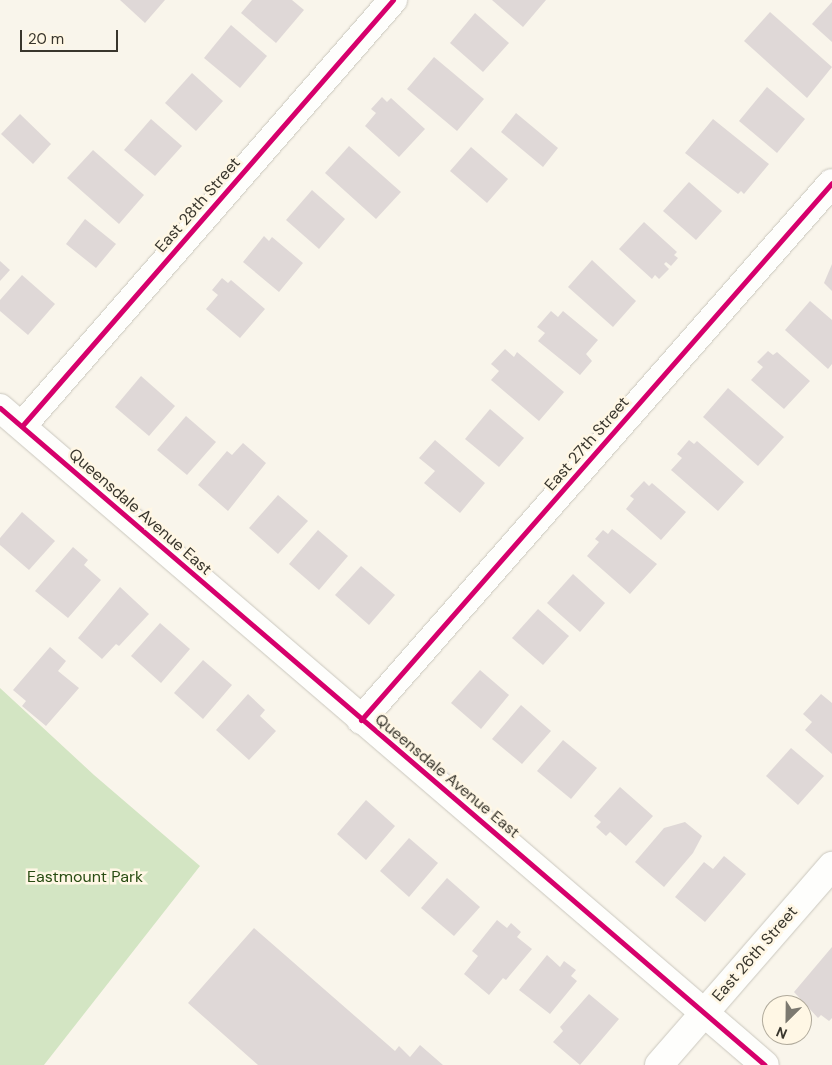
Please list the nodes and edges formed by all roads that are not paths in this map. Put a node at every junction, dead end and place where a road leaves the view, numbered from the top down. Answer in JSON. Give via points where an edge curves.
{"nodes":[{"id":1,"x":394,"y":0,"type":"edge"},
{"id":2,"x":832,"y":183,"type":"edge"},
{"id":3,"x":0,"y":408,"type":"edge"},
{"id":4,"x":22,"y":426,"type":"junction"},
{"id":5,"x":362,"y":720,"type":"junction"},
{"id":6,"x":832,"y":866,"type":"edge"},
{"id":7,"x":704,"y":1013,"type":"junction"},
{"id":8,"x":658,"y":1065,"type":"edge"},
{"id":9,"x":765,"y":1065,"type":"edge"}],
"edges":[{"from":1,"to":4,"type":"street","name":"East 28th Street"},
{"from":2,"to":5,"type":"street","name":"East 27th Street"},
{"from":3,"to":4,"type":"street","name":"Queensdale Avenue East"},
{"from":4,"to":5,"type":"street","name":"Queensdale Avenue East"},
{"from":5,"to":7,"type":"street","name":"Queensdale Avenue East"},
{"from":6,"to":7,"type":"street","name":"East 26th Street"},
{"from":7,"to":8,"type":"street","name":"East 26th Street"},
{"from":7,"to":9,"type":"street","name":"Queensdale Avenue East"}]}
